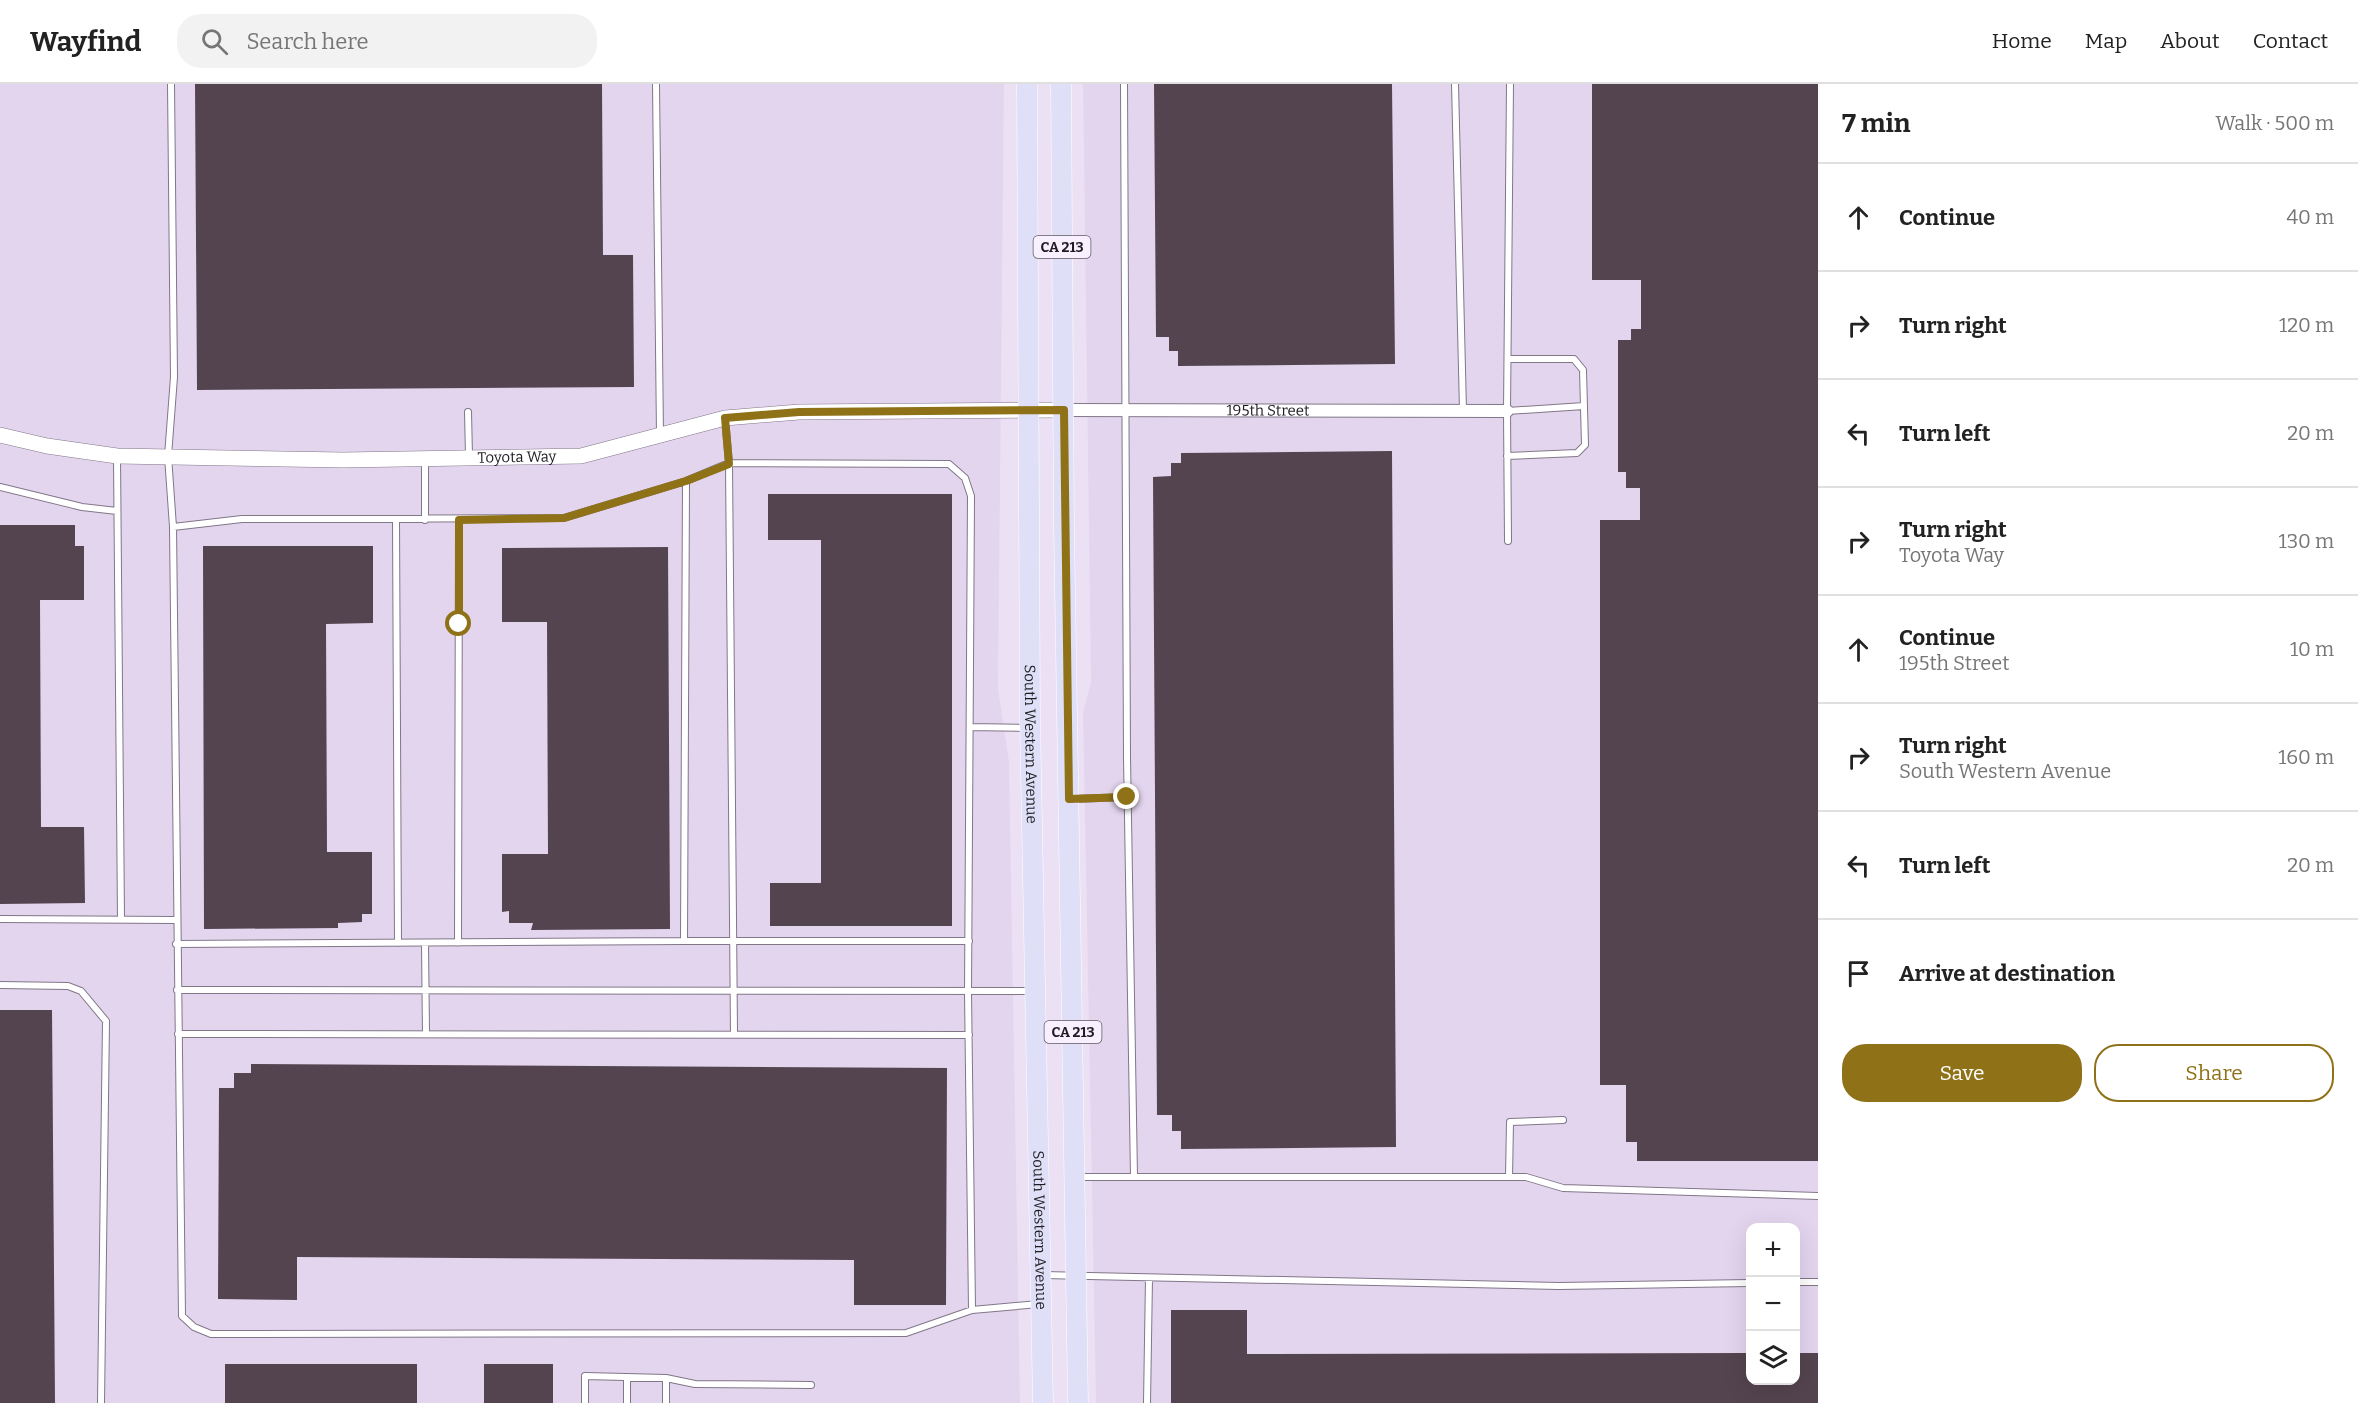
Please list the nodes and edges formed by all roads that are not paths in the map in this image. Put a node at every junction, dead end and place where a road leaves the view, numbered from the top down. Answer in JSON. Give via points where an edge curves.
{"nodes":[{"id":1,"x":171,"y":84,"type":"edge"},
{"id":2,"x":656,"y":84,"type":"edge"},
{"id":3,"x":1027,"y":84,"type":"edge"},
{"id":4,"x":1061,"y":84,"type":"edge"},
{"id":5,"x":1124,"y":84,"type":"edge"},
{"id":6,"x":1455,"y":84,"type":"edge"},
{"id":7,"x":1510,"y":84,"type":"edge"},
{"id":8,"x":1508,"y":359,"type":"junction"},
{"id":9,"x":1584,"y":406,"type":"junction"},
{"id":10,"x":1064,"y":410,"type":"junction"},
{"id":11,"x":1127,"y":410,"type":"junction"},
{"id":12,"x":1029,"y":411,"type":"junction"},
{"id":13,"x":1463,"y":411,"type":"junction"},
{"id":14,"x":1507,"y":411,"type":"junction"},
{"id":15,"x":468,"y":412,"type":"dead end"},
{"id":16,"x":725,"y":418,"type":"junction"},
{"id":17,"x":0,"y":435,"type":"edge"},
{"id":18,"x":660,"y":436,"type":"junction"},
{"id":19,"x":117,"y":456,"type":"junction"},
{"id":20,"x":168,"y":456,"type":"junction"},
{"id":21,"x":1507,"y":456,"type":"junction"},
{"id":22,"x":425,"y":458,"type":"junction"},
{"id":23,"x":469,"y":458,"type":"junction"},
{"id":24,"x":729,"y":464,"type":"junction"},
{"id":25,"x":686,"y":481,"type":"junction"},
{"id":26,"x":0,"y":487,"type":"edge"},
{"id":27,"x":117,"y":511,"type":"junction"},
{"id":28,"x":396,"y":519,"type":"junction"},
{"id":29,"x":425,"y":520,"type":"junction"},
{"id":30,"x":459,"y":520,"type":"junction"},
{"id":31,"x":173,"y":526,"type":"junction"},
{"id":32,"x":1508,"y":541,"type":"dead end"},
{"id":33,"x":970,"y":727,"type":"junction"},
{"id":34,"x":1031,"y":728,"type":"junction"},
{"id":35,"x":1127,"y":797,"type":"junction"},
{"id":36,"x":1069,"y":799,"type":"junction"},
{"id":37,"x":0,"y":919,"type":"edge"},
{"id":38,"x":121,"y":919,"type":"junction"},
{"id":39,"x":176,"y":920,"type":"junction"},
{"id":40,"x":684,"y":941,"type":"junction"},
{"id":41,"x":969,"y":941,"type":"junction"},
{"id":42,"x":735,"y":942,"type":"junction"},
{"id":43,"x":458,"y":943,"type":"junction"},
{"id":44,"x":176,"y":944,"type":"junction"},
{"id":45,"x":398,"y":944,"type":"junction"},
{"id":46,"x":425,"y":944,"type":"junction"},
{"id":47,"x":0,"y":985,"type":"edge"},
{"id":48,"x":177,"y":990,"type":"junction"},
{"id":49,"x":426,"y":991,"type":"junction"},
{"id":50,"x":735,"y":991,"type":"junction"},
{"id":51,"x":968,"y":992,"type":"junction"},
{"id":52,"x":1036,"y":992,"type":"junction"},
{"id":53,"x":178,"y":1034,"type":"junction"},
{"id":54,"x":426,"y":1034,"type":"junction"},
{"id":55,"x":735,"y":1034,"type":"junction"},
{"id":56,"x":969,"y":1035,"type":"junction"},
{"id":57,"x":1563,"y":1120,"type":"dead end"},
{"id":58,"x":1074,"y":1177,"type":"junction"},
{"id":59,"x":1134,"y":1177,"type":"junction"},
{"id":60,"x":1509,"y":1177,"type":"junction"},
{"id":61,"x":1818,"y":1196,"type":"edge"},
{"id":62,"x":1041,"y":1275,"type":"junction"},
{"id":63,"x":1076,"y":1276,"type":"junction"},
{"id":64,"x":1149,"y":1278,"type":"junction"},
{"id":65,"x":1800,"y":1282,"type":"edge"},
{"id":66,"x":1818,"y":1282,"type":"edge"},
{"id":67,"x":1746,"y":1283,"type":"edge"},
{"id":68,"x":1042,"y":1304,"type":"junction"},
{"id":69,"x":972,"y":1310,"type":"junction"},
{"id":70,"x":627,"y":1377,"type":"junction"},
{"id":71,"x":666,"y":1378,"type":"junction"},
{"id":72,"x":811,"y":1385,"type":"dead end"},
{"id":73,"x":101,"y":1403,"type":"edge"},
{"id":74,"x":585,"y":1403,"type":"edge"},
{"id":75,"x":627,"y":1403,"type":"edge"},
{"id":76,"x":666,"y":1403,"type":"edge"},
{"id":77,"x":1043,"y":1403,"type":"edge"},
{"id":78,"x":1078,"y":1403,"type":"edge"},
{"id":79,"x":1147,"y":1403,"type":"edge"}],
"edges":[{"from":1,"to":20,"type":"lane","via":[[174,377]]},
{"from":2,"to":18,"type":"lane"},
{"from":3,"to":12,"type":"main road","name":"South Western Avenue","number":"CA 213"},
{"from":4,"to":10,"type":"main road","number":"CA 213"},
{"from":5,"to":11,"type":"lane"},
{"from":6,"to":13,"type":"lane"},
{"from":7,"to":8,"type":"lane"},
{"from":8,"to":9,"type":"lane","via":[[1574,359],[1583,370]]},
{"from":8,"to":14,"type":"lane"},
{"from":9,"to":14,"type":"lane"},
{"from":9,"to":21,"type":"lane","via":[[1585,446],[1577,453]]},
{"from":10,"to":11,"type":"street","name":"195th Street"},
{"from":10,"to":12,"type":"street","name":"195th Street"},
{"from":10,"to":36,"type":"main road","number":"CA 213"},
{"from":11,"to":13,"type":"street","name":"195th Street"},
{"from":11,"to":35,"type":"lane"},
{"from":12,"to":16,"type":"street","name":"Toyota Way","via":[[799,412]]},
{"from":12,"to":34,"type":"main road","name":"South Western Avenue","number":"CA 213"},
{"from":13,"to":14,"type":"street","name":"195th Street"},
{"from":14,"to":21,"type":"lane"},
{"from":15,"to":23,"type":"lane"},
{"from":16,"to":18,"type":"street","name":"Toyota Way"},
{"from":16,"to":24,"type":"lane"},
{"from":17,"to":19,"type":"street","name":"Toyota Way"},
{"from":18,"to":23,"type":"street","name":"Toyota Way","via":[[581,456]]},
{"from":19,"to":20,"type":"street","name":"Toyota Way"},
{"from":19,"to":27,"type":"lane"},
{"from":20,"to":22,"type":"street","name":"Toyota Way"},
{"from":20,"to":31,"type":"lane"},
{"from":21,"to":32,"type":"lane"},
{"from":22,"to":23,"type":"street","name":"Toyota Way"},
{"from":22,"to":29,"type":"lane"},
{"from":24,"to":25,"type":"lane"},
{"from":24,"to":33,"type":"lane","via":[[949,464],[964,478],[971,496]]},
{"from":24,"to":42,"type":"lane"},
{"from":25,"to":30,"type":"lane","via":[[564,518]]},
{"from":25,"to":40,"type":"lane"},
{"from":26,"to":27,"type":"lane","via":[[82,507]]},
{"from":27,"to":38,"type":"lane"},
{"from":28,"to":29,"type":"lane"},
{"from":28,"to":31,"type":"lane","via":[[242,519]]},
{"from":28,"to":45,"type":"lane"},
{"from":29,"to":30,"type":"lane"},
{"from":30,"to":43,"type":"lane"},
{"from":31,"to":39,"type":"lane"},
{"from":33,"to":34,"type":"lane"},
{"from":33,"to":41,"type":"lane"},
{"from":34,"to":52,"type":"main road","name":"South Western Avenue","number":"CA 213"},
{"from":35,"to":36,"type":"lane"},
{"from":35,"to":59,"type":"lane"},
{"from":36,"to":58,"type":"main road","number":"CA 213"},
{"from":37,"to":38,"type":"lane"},
{"from":38,"to":39,"type":"lane"},
{"from":39,"to":44,"type":"lane"},
{"from":40,"to":42,"type":"lane"},
{"from":40,"to":43,"type":"lane"},
{"from":41,"to":42,"type":"lane"},
{"from":41,"to":51,"type":"lane"},
{"from":42,"to":50,"type":"lane"},
{"from":43,"to":46,"type":"lane"},
{"from":44,"to":45,"type":"lane"},
{"from":44,"to":48,"type":"lane"},
{"from":45,"to":46,"type":"lane"},
{"from":46,"to":49,"type":"lane"},
{"from":47,"to":73,"type":"lane","via":[[68,986],[81,992],[106,1021]]},
{"from":48,"to":49,"type":"lane"},
{"from":48,"to":53,"type":"lane"},
{"from":49,"to":50,"type":"lane"},
{"from":49,"to":54,"type":"lane"},
{"from":50,"to":51,"type":"lane"},
{"from":50,"to":55,"type":"lane"},
{"from":51,"to":52,"type":"lane"},
{"from":51,"to":56,"type":"lane"},
{"from":52,"to":62,"type":"main road","name":"South Western Avenue","number":"CA 213"},
{"from":53,"to":54,"type":"lane"},
{"from":53,"to":69,"type":"lane","via":[[182,1316],[194,1327],[211,1334],[906,1333]]},
{"from":54,"to":55,"type":"lane"},
{"from":55,"to":56,"type":"lane"},
{"from":56,"to":69,"type":"lane"},
{"from":57,"to":60,"type":"lane","via":[[1510,1122]]},
{"from":58,"to":59,"type":"lane"},
{"from":58,"to":63,"type":"main road","number":"CA 213"},
{"from":59,"to":60,"type":"lane"},
{"from":60,"to":61,"type":"lane","via":[[1526,1177],[1563,1188]]},
{"from":62,"to":63,"type":"lane"},
{"from":62,"to":68,"type":"main road","name":"South Western Avenue","number":"CA 213"},
{"from":63,"to":64,"type":"lane"},
{"from":63,"to":78,"type":"main road","number":"CA 213"},
{"from":64,"to":67,"type":"lane","via":[[1559,1286]]},
{"from":64,"to":79,"type":"lane"},
{"from":65,"to":66,"type":"lane"},
{"from":68,"to":69,"type":"lane"},
{"from":68,"to":77,"type":"main road","name":"South Western Avenue","number":"CA 213"},
{"from":70,"to":71,"type":"lane"},
{"from":70,"to":74,"type":"lane","via":[[585,1376]]},
{"from":70,"to":75,"type":"lane"},
{"from":71,"to":72,"type":"lane","via":[[695,1384]]},
{"from":71,"to":76,"type":"lane"}]}
